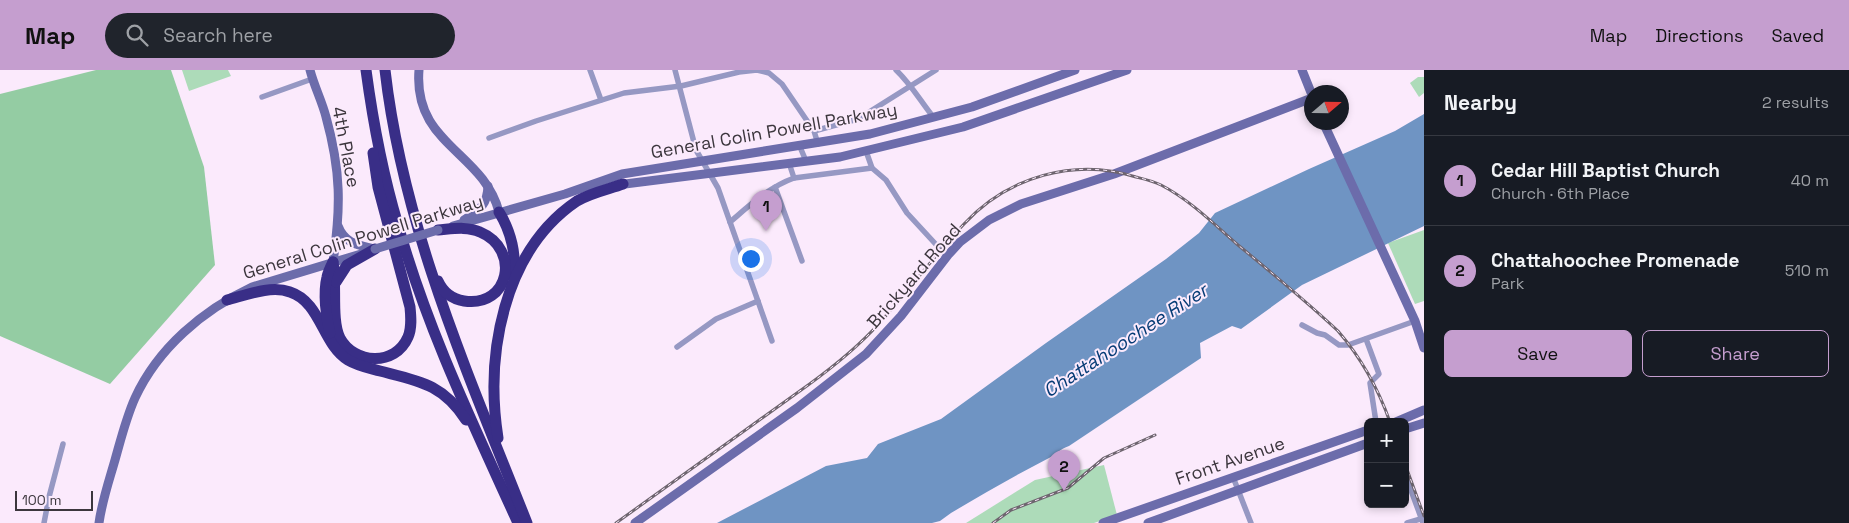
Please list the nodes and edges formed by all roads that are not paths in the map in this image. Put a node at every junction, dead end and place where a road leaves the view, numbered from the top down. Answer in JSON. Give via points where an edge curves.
{"nodes":[{"id":1,"x":310,"y":70,"type":"edge"},
{"id":2,"x":366,"y":70,"type":"edge"},
{"id":3,"x":384,"y":70,"type":"edge"},
{"id":4,"x":419,"y":70,"type":"edge"},
{"id":5,"x":590,"y":70,"type":"edge"},
{"id":6,"x":675,"y":70,"type":"edge"},
{"id":7,"x":896,"y":70,"type":"edge"},
{"id":8,"x":936,"y":70,"type":"edge"},
{"id":9,"x":1075,"y":70,"type":"edge"},
{"id":10,"x":1127,"y":70,"type":"edge"},
{"id":11,"x":1302,"y":70,"type":"edge"},
{"id":12,"x":762,"y":71,"type":"edge"},
{"id":13,"x":312,"y":79,"type":"junction"},
{"id":14,"x":911,"y":85,"type":"junction"},
{"id":15,"x":1308,"y":85,"type":"edge"},
{"id":16,"x":680,"y":86,"type":"junction"},
{"id":17,"x":369,"y":91,"type":"junction"},
{"id":18,"x":262,"y":98,"type":"dead end"},
{"id":19,"x":1304,"y":99,"type":"edge"},
{"id":20,"x":601,"y":100,"type":"junction"},
{"id":21,"x":934,"y":118,"type":"junction"},
{"id":22,"x":1328,"y":130,"type":"edge"},
{"id":23,"x":814,"y":131,"type":"junction"},
{"id":24,"x":489,"y":138,"type":"dead end"},
{"id":25,"x":818,"y":144,"type":"junction"},
{"id":26,"x":800,"y":147,"type":"junction"},
{"id":27,"x":866,"y":151,"type":"junction"},
{"id":28,"x":701,"y":160,"type":"junction"},
{"id":29,"x":806,"y":162,"type":"junction"},
{"id":30,"x":789,"y":163,"type":"junction"},
{"id":31,"x":872,"y":168,"type":"junction"},
{"id":32,"x":711,"y":173,"type":"junction"},
{"id":33,"x":794,"y":178,"type":"junction"},
{"id":34,"x":623,"y":184,"type":"junction"},
{"id":35,"x":488,"y":186,"type":"junction"},
{"id":36,"x":775,"y":187,"type":"junction"},
{"id":37,"x":565,"y":194,"type":"junction"},
{"id":38,"x":499,"y":212,"type":"junction"},
{"id":39,"x":730,"y":222,"type":"junction"},
{"id":40,"x":338,"y":225,"type":"junction"},
{"id":41,"x":457,"y":225,"type":"junction"},
{"id":42,"x":438,"y":230,"type":"junction"},
{"id":43,"x":375,"y":249,"type":"junction"},
{"id":44,"x":948,"y":256,"type":"junction"},
{"id":45,"x":505,"y":258,"type":"junction"},
{"id":46,"x":802,"y":260,"type":"dead end"},
{"id":47,"x":333,"y":262,"type":"junction"},
{"id":48,"x":428,"y":263,"type":"junction"},
{"id":49,"x":336,"y":282,"type":"junction"},
{"id":50,"x":510,"y":294,"type":"junction"},
{"id":51,"x":227,"y":300,"type":"junction"},
{"id":52,"x":758,"y":301,"type":"junction"},
{"id":53,"x":1415,"y":321,"type":"junction"},
{"id":54,"x":1302,"y":325,"type":"dead end"},
{"id":55,"x":1366,"y":339,"type":"junction"},
{"id":56,"x":772,"y":341,"type":"dead end"},
{"id":57,"x":334,"y":347,"type":"junction"},
{"id":58,"x":676,"y":347,"type":"dead end"},
{"id":59,"x":1424,"y":348,"type":"edge"},
{"id":60,"x":1424,"y":410,"type":"edge"},
{"id":61,"x":1375,"y":418,"type":"edge"},
{"id":62,"x":1405,"y":418,"type":"edge"},
{"id":63,"x":1424,"y":423,"type":"edge"},
{"id":64,"x":1409,"y":428,"type":"edge"},
{"id":65,"x":1364,"y":431,"type":"edge"},
{"id":66,"x":63,"y":444,"type":"dead end"},
{"id":67,"x":482,"y":444,"type":"junction"},
{"id":68,"x":1364,"y":444,"type":"edge"},
{"id":69,"x":502,"y":459,"type":"junction"},
{"id":70,"x":1233,"y":477,"type":"junction"},
{"id":71,"x":1409,"y":484,"type":"edge"},
{"id":72,"x":1239,"y":491,"type":"junction"},
{"id":73,"x":1423,"y":520,"type":"edge"},
{"id":74,"x":44,"y":523,"type":"edge"},
{"id":75,"x":99,"y":523,"type":"edge"},
{"id":76,"x":518,"y":523,"type":"edge"},
{"id":77,"x":527,"y":523,"type":"edge"},
{"id":78,"x":635,"y":523,"type":"edge"},
{"id":79,"x":1103,"y":523,"type":"edge"},
{"id":80,"x":1148,"y":523,"type":"edge"},
{"id":81,"x":1251,"y":523,"type":"edge"},
{"id":82,"x":1407,"y":523,"type":"edge"}],
"edges":[{"from":1,"to":13,"type":"street","name":"4th Place"},
{"from":2,"to":17,"type":"highway"},
{"from":3,"to":48,"type":"highway","via":[[402,168]]},
{"from":4,"to":35,"type":"street","via":[[418,87],[426,115],[442,139]]},
{"from":5,"to":20,"type":"street"},
{"from":6,"to":16,"type":"street"},
{"from":7,"to":14,"type":"street"},
{"from":8,"to":14,"type":"street"},
{"from":9,"to":21,"type":"street","name":"General Colin Powell Parkway"},
{"from":10,"to":27,"type":"street","name":"General Colin Powell Parkway","via":[[963,127]]},
{"from":11,"to":15,"type":"street"},
{"from":12,"to":16,"type":"street","via":[[739,72]]},
{"from":12,"to":23,"type":"street","via":[[782,84]]},
{"from":13,"to":18,"type":"street"},
{"from":13,"to":40,"type":"street","name":"4th Place","via":[[326,117],[339,175]]},
{"from":14,"to":21,"type":"street"},
{"from":14,"to":23,"type":"street","via":[[858,119]]},
{"from":16,"to":20,"type":"street","via":[[624,93]]},
{"from":16,"to":28,"type":"street"},
{"from":17,"to":49,"type":"highway","via":[[372,150],[378,187],[410,307],[411,325],[402,348],[380,359],[368,359],[346,347],[336,325]]},
{"from":17,"to":67,"type":"highway","via":[[384,174],[409,261],[435,334]]},
{"from":19,"to":44,"type":"street","name":"Brickyard Road","via":[[1114,174],[1004,211],[974,231]]},
{"from":20,"to":24,"type":"street"},
{"from":21,"to":25,"type":"street","name":"General Colin Powell Parkway"},
{"from":22,"to":53,"type":"street"},
{"from":23,"to":25,"type":"street"},
{"from":25,"to":26,"type":"street","name":"General Colin Powell Parkway"},
{"from":26,"to":28,"type":"street","name":"General Colin Powell Parkway"},
{"from":26,"to":29,"type":"street"},
{"from":27,"to":29,"type":"street","name":"General Colin Powell Parkway"},
{"from":27,"to":31,"type":"street"},
{"from":28,"to":32,"type":"street"},
{"from":28,"to":37,"type":"street","name":"General Colin Powell Parkway","via":[[622,174]]},
{"from":29,"to":30,"type":"street","name":"General Colin Powell Parkway"},
{"from":30,"to":32,"type":"street","name":"General Colin Powell Parkway"},
{"from":30,"to":33,"type":"street"},
{"from":31,"to":33,"type":"street"},
{"from":31,"to":44,"type":"street","via":[[886,180],[913,220]]},
{"from":32,"to":34,"type":"street","name":"General Colin Powell Parkway"},
{"from":32,"to":39,"type":"street"},
{"from":33,"to":36,"type":"street"},
{"from":34,"to":37,"type":"street","name":"General Colin Powell Parkway"},
{"from":34,"to":50,"type":"highway","via":[[579,200],[556,218],[537,240]]},
{"from":35,"to":38,"type":"street"},
{"from":35,"to":41,"type":"street","via":[[484,205]]},
{"from":36,"to":39,"type":"street"},
{"from":36,"to":46,"type":"street"},
{"from":37,"to":38,"type":"street","name":"General Colin Powell Parkway"},
{"from":38,"to":41,"type":"street","name":"General Colin Powell Parkway"},
{"from":38,"to":45,"type":"highway"},
{"from":38,"to":50,"type":"highway","via":[[514,253]]},
{"from":39,"to":52,"type":"street"},
{"from":40,"to":43,"type":"street","via":[[348,241]]},
{"from":40,"to":47,"type":"street","name":"4th Place"},
{"from":41,"to":42,"type":"street","name":"General Colin Powell Parkway"},
{"from":42,"to":43,"type":"street","name":"General Colin Powell Parkway","bridge":true},
{"from":42,"to":45,"type":"highway","via":[[467,228],[481,232],[496,243]]},
{"from":43,"to":47,"type":"street","name":"General Colin Powell Parkway"},
{"from":43,"to":49,"type":"highway","via":[[347,265]]},
{"from":44,"to":78,"type":"street","name":"Brickyard Road","via":[[901,316],[860,359]]},
{"from":45,"to":48,"type":"highway","via":[[504,281],[487,299],[475,302],[453,298],[442,288]]},
{"from":47,"to":49,"type":"highway"},
{"from":47,"to":51,"type":"street","name":"General Colin Powell Parkway","via":[[252,287]]},
{"from":47,"to":57,"type":"highway","via":[[326,278],[326,295],[328,325]]},
{"from":48,"to":69,"type":"highway"},
{"from":50,"to":69,"type":"highway","via":[[501,322],[493,383],[494,413]]},
{"from":51,"to":57,"type":"highway","via":[[272,290],[290,292],[311,308]]},
{"from":51,"to":75,"type":"street","name":"General Colin Powell Parkway","via":[[176,340],[143,382],[122,432]]},
{"from":52,"to":56,"type":"street"},
{"from":52,"to":58,"type":"street","via":[[716,320]]},
{"from":53,"to":55,"type":"street"},
{"from":53,"to":59,"type":"street"},
{"from":54,"to":55,"type":"street","via":[[1338,345]]},
{"from":55,"to":61,"type":"street","via":[[1379,374],[1370,384]]},
{"from":57,"to":67,"type":"highway","via":[[348,360],[364,367],[439,389],[460,410]]},
{"from":60,"to":62,"type":"street"},
{"from":63,"to":64,"type":"street"},
{"from":65,"to":70,"type":"street","name":"Front Avenue"},
{"from":66,"to":74,"type":"street"},
{"from":67,"to":76,"type":"highway"},
{"from":68,"to":72,"type":"street","name":"Front Avenue"},
{"from":69,"to":77,"type":"highway"},
{"from":70,"to":72,"type":"street"},
{"from":70,"to":79,"type":"street","name":"Front Avenue"},
{"from":71,"to":73,"type":"street"},
{"from":72,"to":80,"type":"street","name":"Front Avenue"},
{"from":72,"to":81,"type":"street"},
{"from":73,"to":82,"type":"street"}]}
